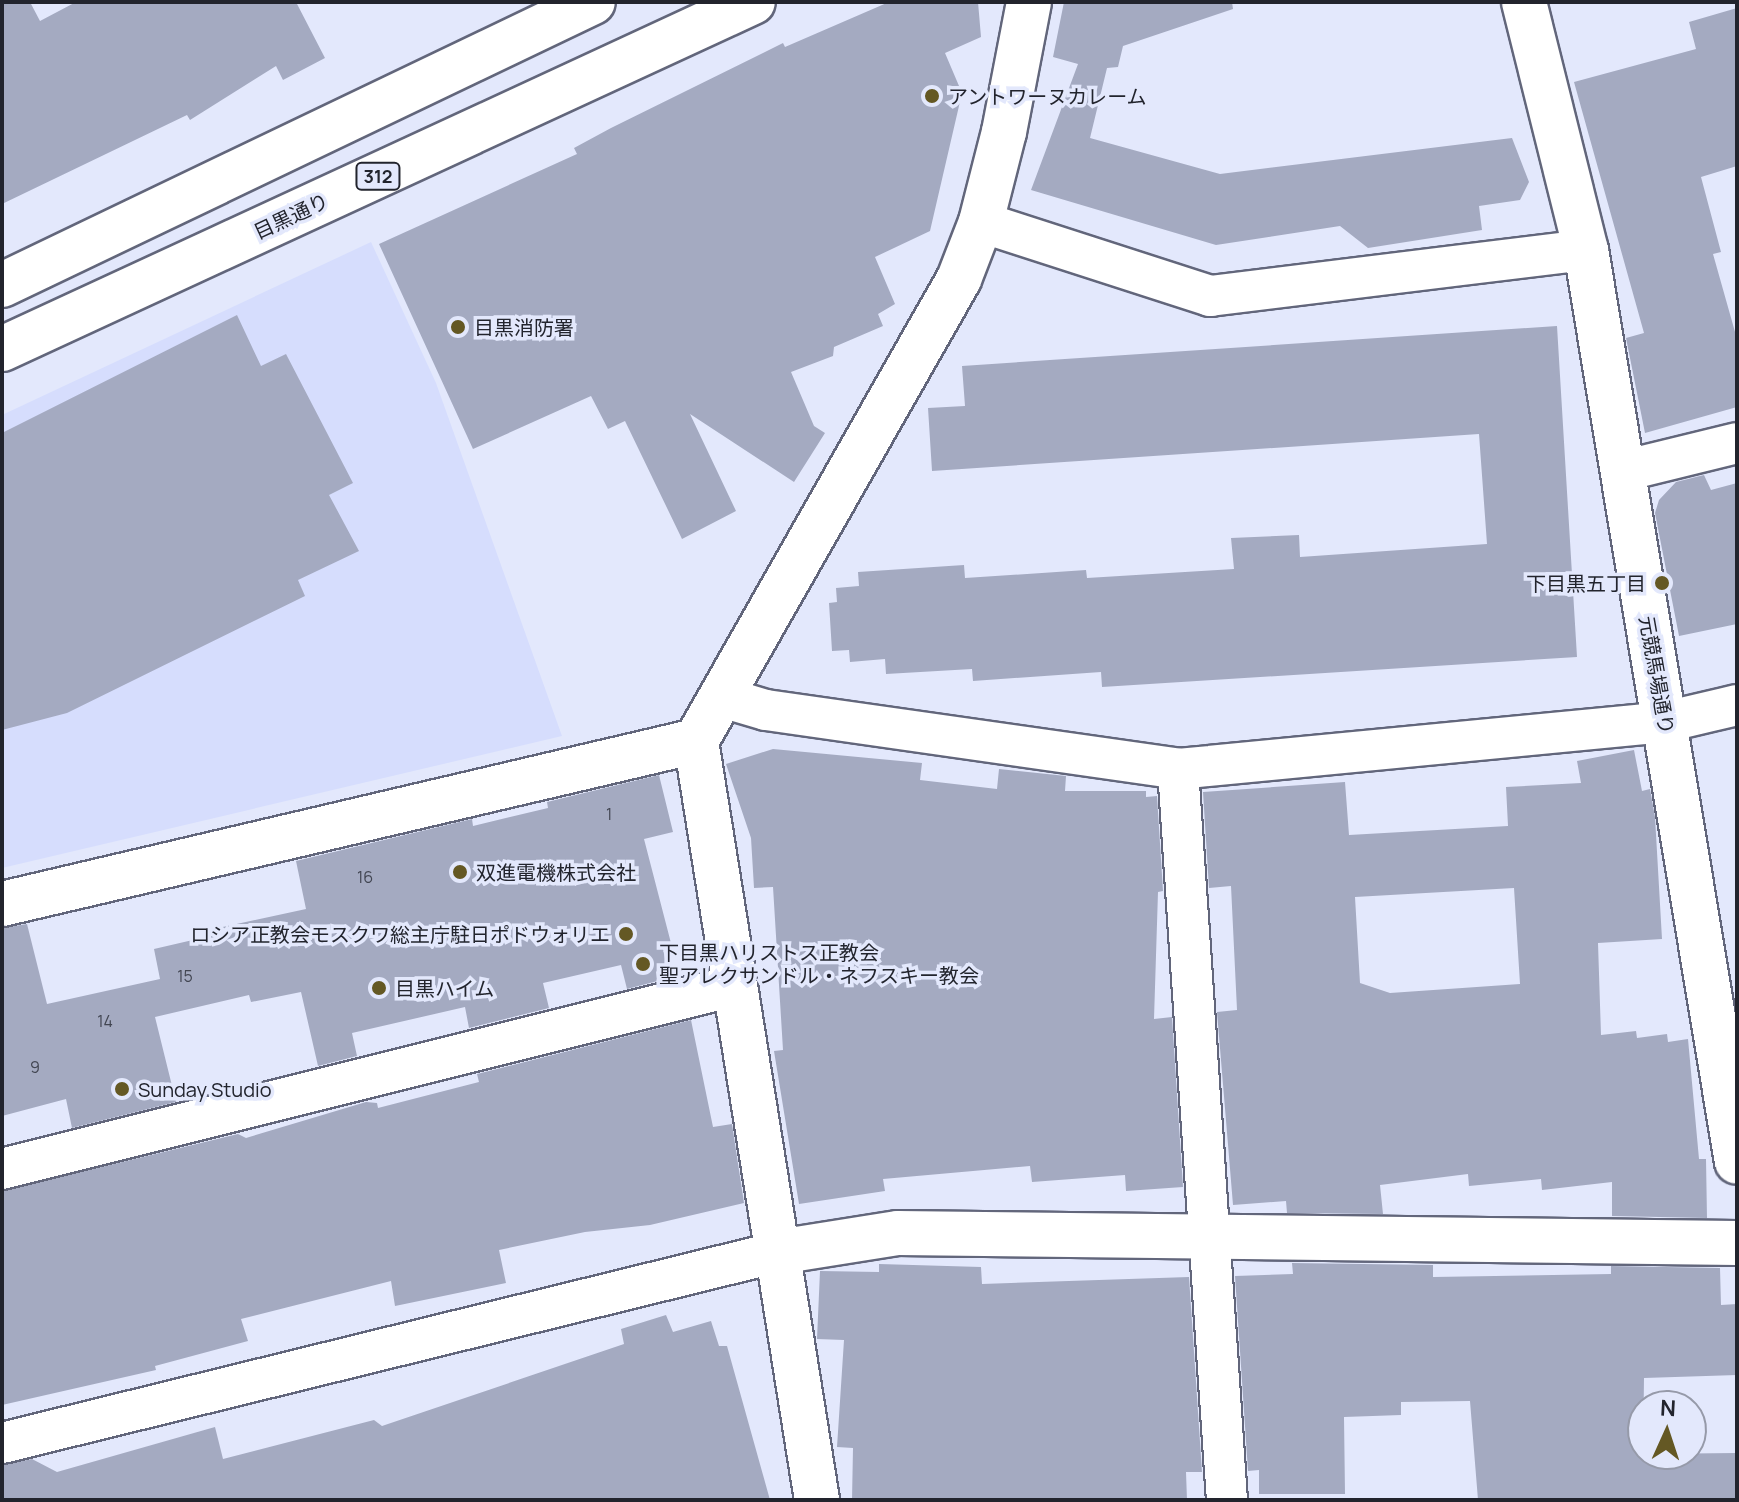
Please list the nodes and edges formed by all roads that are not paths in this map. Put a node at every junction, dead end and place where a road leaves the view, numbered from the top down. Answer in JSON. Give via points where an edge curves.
{"nodes":[{"id":1,"x":593,"y":2,"type":"edge"},
{"id":2,"x":753,"y":2,"type":"edge"},
{"id":3,"x":1029,"y":2,"type":"edge"},
{"id":4,"x":1524,"y":2,"type":"edge"},
{"id":5,"x":981,"y":222,"type":"junction"},
{"id":6,"x":1586,"y":250,"type":"junction"},
{"id":7,"x":2,"y":285,"type":"edge"},
{"id":8,"x":2,"y":349,"type":"edge"},
{"id":9,"x":1737,"y":443,"type":"edge"},
{"id":10,"x":1623,"y":471,"type":"junction"},
{"id":11,"x":722,"y":697,"type":"junction"},
{"id":12,"x":1737,"y":705,"type":"edge"},
{"id":13,"x":1665,"y":722,"type":"junction"},
{"id":14,"x":696,"y":741,"type":"junction"},
{"id":15,"x":1178,"y":769,"type":"junction"},
{"id":16,"x":2,"y":904,"type":"edge"},
{"id":17,"x":733,"y":986,"type":"junction"},
{"id":18,"x":1728,"y":1054,"type":"edge"},
{"id":19,"x":1737,"y":1162,"type":"edge"},
{"id":20,"x":2,"y":1169,"type":"edge"},
{"id":21,"x":1207,"y":1239,"type":"junction"},
{"id":22,"x":1737,"y":1243,"type":"edge"},
{"id":23,"x":778,"y":1252,"type":"junction"},
{"id":24,"x":2,"y":1443,"type":"edge"},
{"id":25,"x":817,"y":1500,"type":"edge"},
{"id":26,"x":1227,"y":1500,"type":"edge"}],
"edges":[{"from":1,"to":7,"type":"street"},
{"from":2,"to":8,"type":"street","name":"目黒通り","number":"312"},
{"from":3,"to":5,"type":"street"},
{"from":4,"to":6,"type":"street","name":"元競馬場通り"},
{"from":5,"to":6,"type":"street","via":[[1210,296]]},
{"from":5,"to":11,"type":"street","via":[[959,279]]},
{"from":6,"to":10,"type":"street","name":"元競馬場通り"},
{"from":9,"to":10,"type":"street"},
{"from":10,"to":13,"type":"street","name":"元競馬場通り"},
{"from":11,"to":14,"type":"street"},
{"from":11,"to":15,"type":"street","via":[[766,710]]},
{"from":12,"to":13,"type":"street"},
{"from":13,"to":15,"type":"street"},
{"from":13,"to":18,"type":"street","name":"元競馬場通り"},
{"from":14,"to":16,"type":"street"},
{"from":14,"to":17,"type":"street"},
{"from":15,"to":21,"type":"street"},
{"from":17,"to":20,"type":"street"},
{"from":17,"to":23,"type":"street"},
{"from":18,"to":19,"type":"street","name":"元競馬場通り"},
{"from":21,"to":22,"type":"street"},
{"from":21,"to":23,"type":"street","via":[[898,1233]]},
{"from":21,"to":26,"type":"street"},
{"from":23,"to":24,"type":"street"},
{"from":23,"to":25,"type":"street"}]}
